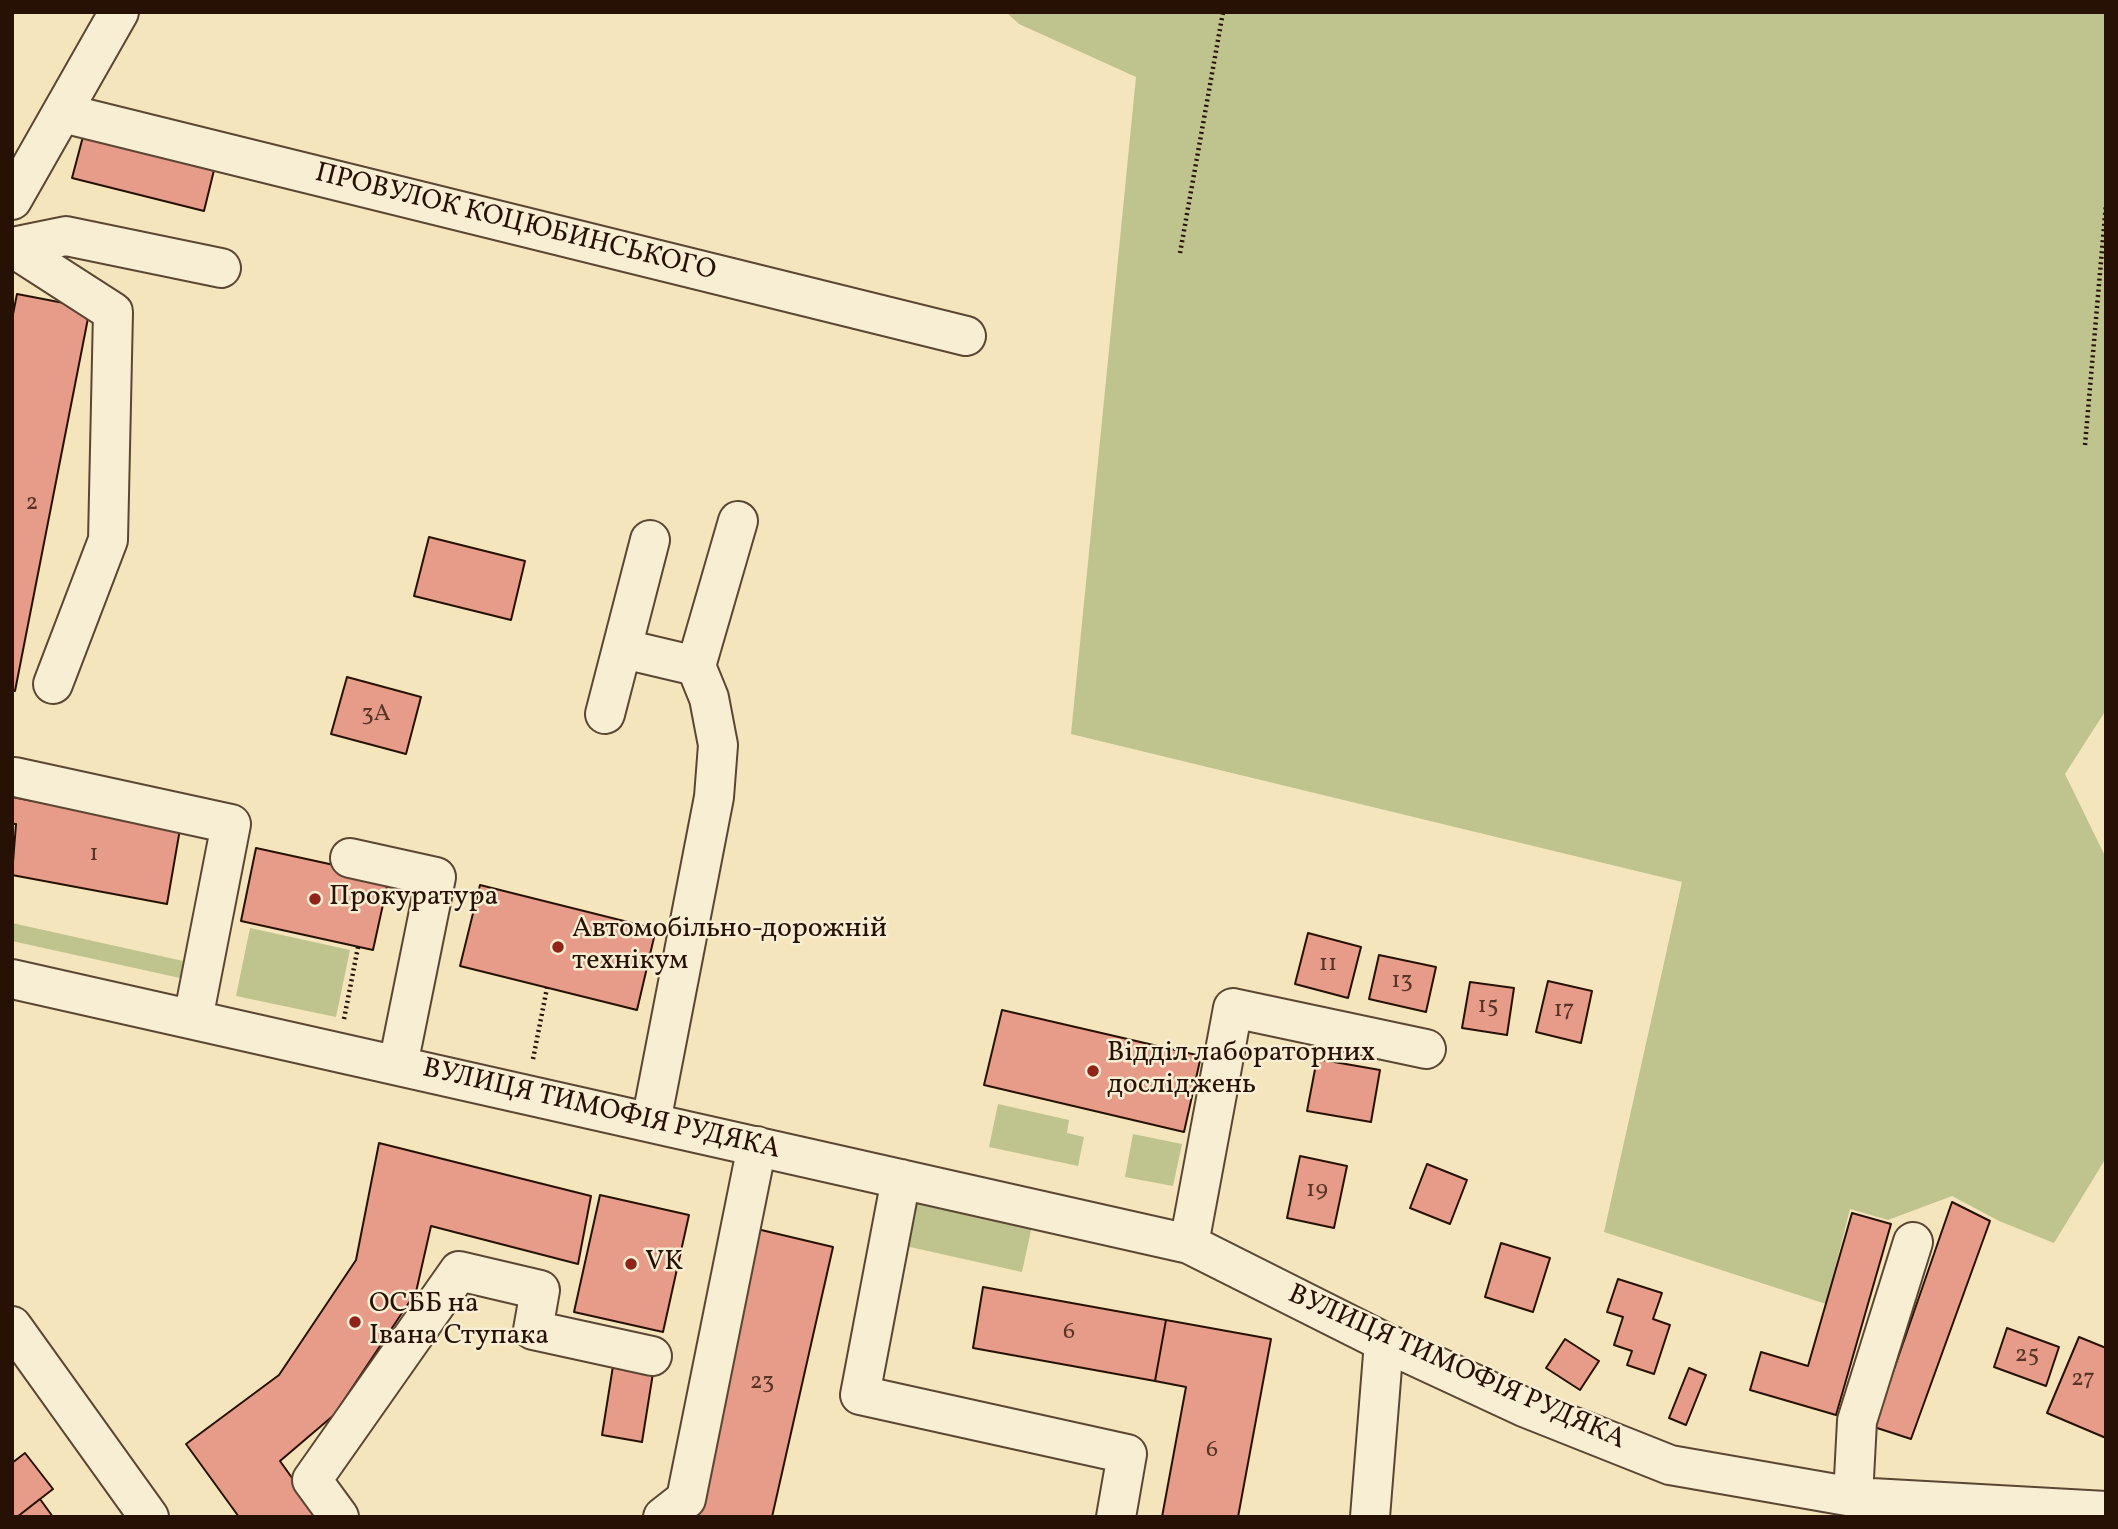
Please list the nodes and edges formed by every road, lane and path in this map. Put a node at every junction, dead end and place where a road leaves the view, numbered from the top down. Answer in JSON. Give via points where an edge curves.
{"nodes":[{"id":1,"x":120,"y":12,"type":"edge"},
{"id":2,"x":1223,"y":12,"type":"edge"},
{"id":3,"x":63,"y":113,"type":"junction"},
{"id":4,"x":12,"y":200,"type":"edge"},
{"id":5,"x":2106,"y":204,"type":"edge"},
{"id":6,"x":1180,"y":253,"type":"dead end"},
{"id":7,"x":222,"y":268,"type":"dead end"},
{"id":8,"x":2100,"y":268,"type":"junction"},
{"id":9,"x":2106,"y":275,"type":"edge"},
{"id":10,"x":967,"y":336,"type":"dead end"},
{"id":11,"x":2085,"y":445,"type":"dead end"},
{"id":12,"x":738,"y":521,"type":"dead end"},
{"id":13,"x":650,"y":540,"type":"dead end"},
{"id":14,"x":624,"y":649,"type":"junction"},
{"id":15,"x":696,"y":666,"type":"junction"},
{"id":16,"x":52,"y":684,"type":"dead end"},
{"id":17,"x":605,"y":714,"type":"dead end"},
{"id":18,"x":15,"y":777,"type":"dead end"},
{"id":19,"x":350,"y":858,"type":"dead end"},
{"id":20,"x":358,"y":947,"type":"dead end"},
{"id":21,"x":12,"y":979,"type":"edge"},
{"id":22,"x":547,"y":988,"type":"dead end"},
{"id":23,"x":193,"y":1019,"type":"junction"},
{"id":24,"x":343,"y":1028,"type":"dead end"},
{"id":25,"x":1426,"y":1049,"type":"dead end"},
{"id":26,"x":398,"y":1065,"type":"junction"},
{"id":27,"x":531,"y":1070,"type":"dead end"},
{"id":28,"x":651,"y":1122,"type":"junction"},
{"id":29,"x":758,"y":1146,"type":"junction"},
{"id":30,"x":901,"y":1179,"type":"junction"},
{"id":31,"x":1913,"y":1242,"type":"dead end"},
{"id":32,"x":1189,"y":1244,"type":"junction"},
{"id":33,"x":12,"y":1326,"type":"edge"},
{"id":34,"x":1384,"y":1342,"type":"junction"},
{"id":35,"x":652,"y":1356,"type":"dead end"},
{"id":36,"x":1853,"y":1497,"type":"junction"},
{"id":37,"x":2106,"y":1511,"type":"edge"},
{"id":38,"x":1999,"y":1512,"type":"edge"},
{"id":39,"x":149,"y":1517,"type":"edge"},
{"id":40,"x":339,"y":1517,"type":"edge"},
{"id":41,"x":663,"y":1517,"type":"edge"},
{"id":42,"x":1116,"y":1517,"type":"edge"},
{"id":43,"x":1370,"y":1517,"type":"edge"}],
"edges":[{"from":1,"to":3,"type":"street"},
{"from":2,"to":6,"type":"path"},
{"from":3,"to":4,"type":"street"},
{"from":3,"to":10,"type":"street","name":"ПРОВУЛОК КОЦЮБИНСЬКОГО"},
{"from":5,"to":8,"type":"path"},
{"from":7,"to":16,"type":"street","via":[[66,236],[12,247],[113,312],[108,540]]},
{"from":8,"to":9,"type":"path"},
{"from":8,"to":11,"type":"path"},
{"from":12,"to":15,"type":"street"},
{"from":13,"to":14,"type":"street"},
{"from":14,"to":15,"type":"street"},
{"from":14,"to":17,"type":"street"},
{"from":15,"to":28,"type":"street","via":[[709,698],[718,745],[714,797]]},
{"from":18,"to":23,"type":"street","via":[[231,824]]},
{"from":19,"to":26,"type":"street","via":[[436,877]]},
{"from":20,"to":24,"type":"path"},
{"from":21,"to":23,"type":"street","name":"ВУЛИЦЯ ТИМОФІЯ РУДЯКА"},
{"from":22,"to":27,"type":"path"},
{"from":23,"to":26,"type":"street","name":"ВУЛИЦЯ ТИМОФІЯ РУДЯКА"},
{"from":25,"to":32,"type":"street","via":[[1233,1008]]},
{"from":26,"to":28,"type":"street","name":"ВУЛИЦЯ ТИМОФІЯ РУДЯКА"},
{"from":28,"to":29,"type":"street","name":"ВУЛИЦЯ ТИМОФІЯ РУДЯКА"},
{"from":29,"to":30,"type":"street","name":"ВУЛИЦЯ ТИМОФІЯ РУДЯКА"},
{"from":29,"to":41,"type":"street","via":[[687,1499]]},
{"from":30,"to":32,"type":"street","name":"ВУЛИЦЯ ТИМОФІЯ РУДЯКА"},
{"from":30,"to":42,"type":"street","via":[[860,1395],[1127,1454]]},
{"from":31,"to":36,"type":"street","via":[[1857,1421]]},
{"from":32,"to":34,"type":"street","name":"ВУЛИЦЯ ТИМОФІЯ РУДЯКА"},
{"from":33,"to":39,"type":"street"},
{"from":34,"to":36,"type":"street","name":"ВУЛИЦЯ ТИМОФІЯ РУДЯКА","via":[[1524,1407],[1670,1465]]},
{"from":34,"to":43,"type":"street"},
{"from":35,"to":40,"type":"street","via":[[533,1329],[540,1290],[459,1271],[312,1480]]},
{"from":36,"to":38,"type":"street","name":"ВУЛИЦЯ ТИМОФІЯ РУДЯКА"},
{"from":37,"to":38,"type":"street","name":"ВУЛИЦЯ ТИМОФІЯ РУДЯКА"}]}
